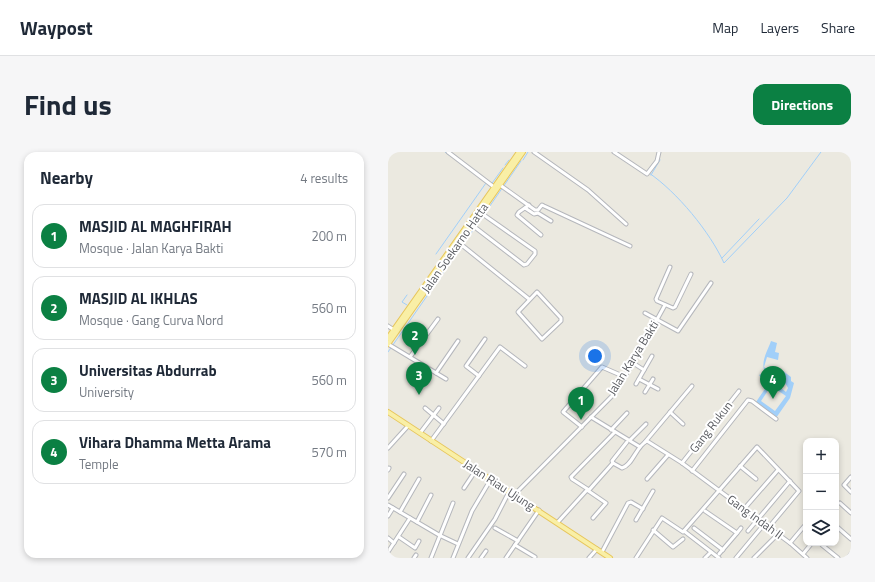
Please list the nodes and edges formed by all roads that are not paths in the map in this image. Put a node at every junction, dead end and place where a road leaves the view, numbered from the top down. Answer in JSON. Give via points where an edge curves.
{"nodes":[{"id":1,"x":448,"y":152,"type":"edge"},
{"id":2,"x":519,"y":152,"type":"edge"},
{"id":3,"x":523,"y":152,"type":"edge"},
{"id":4,"x":534,"y":152,"type":"edge"},
{"id":5,"x":614,"y":152,"type":"edge"},
{"id":6,"x":659,"y":152,"type":"edge"},
{"id":7,"x":454,"y":154,"type":"edge"},
{"id":8,"x":492,"y":186,"type":"junction"},
{"id":9,"x":502,"y":186,"type":"junction"},
{"id":10,"x":529,"y":205,"type":"junction"},
{"id":11,"x":524,"y":208,"type":"junction"},
{"id":12,"x":483,"y":214,"type":"junction"},
{"id":13,"x":551,"y":221,"type":"dead end"},
{"id":14,"x":626,"y":224,"type":"dead end"},
{"id":15,"x":474,"y":226,"type":"junction"},
{"id":16,"x":465,"y":232,"type":"junction"},
{"id":17,"x":541,"y":235,"type":"dead end"},
{"id":18,"x":463,"y":246,"type":"dead end"},
{"id":19,"x":630,"y":246,"type":"dead end"},
{"id":20,"x":670,"y":267,"type":"dead end"},
{"id":21,"x":691,"y":274,"type":"dead end"},
{"id":22,"x":711,"y":283,"type":"dead end"},
{"id":23,"x":530,"y":299,"type":"junction"},
{"id":24,"x":665,"y":305,"type":"junction"},
{"id":25,"x":645,"y":313,"type":"dead end"},
{"id":26,"x":438,"y":319,"type":"dead end"},
{"id":27,"x":657,"y":320,"type":"junction"},
{"id":28,"x":388,"y":326,"type":"edge"},
{"id":29,"x":394,"y":330,"type":"junction"},
{"id":30,"x":388,"y":338,"type":"edge"},
{"id":31,"x":485,"y":339,"type":"dead end"},
{"id":32,"x":458,"y":341,"type":"dead end"},
{"id":33,"x":390,"y":345,"type":"edge"},
{"id":34,"x":652,"y":356,"type":"dead end"},
{"id":35,"x":410,"y":357,"type":"junction"},
{"id":36,"x":633,"y":363,"type":"junction"},
{"id":37,"x":525,"y":366,"type":"dead end"},
{"id":38,"x":644,"y":370,"type":"junction"},
{"id":39,"x":436,"y":373,"type":"junction"},
{"id":40,"x":479,"y":376,"type":"junction"},
{"id":41,"x":625,"y":377,"type":"junction"},
{"id":42,"x":639,"y":378,"type":"junction"},
{"id":43,"x":446,"y":379,"type":"dead end"},
{"id":44,"x":653,"y":379,"type":"dead end"},
{"id":45,"x":636,"y":384,"type":"dead end"},
{"id":46,"x":650,"y":385,"type":"junction"},
{"id":47,"x":692,"y":386,"type":"dead end"},
{"id":48,"x":658,"y":389,"type":"dead end"},
{"id":49,"x":739,"y":390,"type":"dead end"},
{"id":50,"x":645,"y":392,"type":"dead end"},
{"id":51,"x":425,"y":408,"type":"dead end"},
{"id":52,"x":439,"y":408,"type":"dead end"},
{"id":53,"x":388,"y":412,"type":"edge"},
{"id":54,"x":670,"y":412,"type":"junction"},
{"id":55,"x":627,"y":413,"type":"dead end"},
{"id":56,"x":434,"y":415,"type":"junction"},
{"id":57,"x":591,"y":417,"type":"junction"},
{"id":58,"x":776,"y":419,"type":"dead end"},
{"id":59,"x":444,"y":424,"type":"junction"},
{"id":60,"x":646,"y":424,"type":"dead end"},
{"id":61,"x":683,"y":424,"type":"dead end"},
{"id":62,"x":408,"y":426,"type":"junction"},
{"id":63,"x":582,"y":427,"type":"junction"},
{"id":64,"x":612,"y":430,"type":"junction"},
{"id":65,"x":615,"y":432,"type":"junction"},
{"id":66,"x":420,"y":433,"type":"junction"},
{"id":67,"x":431,"y":441,"type":"junction"},
{"id":68,"x":629,"y":441,"type":"junction"},
{"id":69,"x":646,"y":442,"type":"junction"},
{"id":70,"x":640,"y":447,"type":"junction"},
{"id":71,"x":388,"y":448,"type":"edge"},
{"id":72,"x":668,"y":454,"type":"junction"},
{"id":73,"x":613,"y":463,"type":"junction"},
{"id":74,"x":682,"y":463,"type":"junction"},
{"id":75,"x":740,"y":466,"type":"junction"},
{"id":76,"x":476,"y":470,"type":"junction"},
{"id":77,"x":692,"y":470,"type":"junction"},
{"id":78,"x":778,"y":470,"type":"junction"},
{"id":79,"x":404,"y":474,"type":"dead end"},
{"id":80,"x":851,"y":477,"type":"edge"},
{"id":81,"x":419,"y":479,"type":"dead end"},
{"id":82,"x":491,"y":479,"type":"junction"},
{"id":83,"x":647,"y":479,"type":"dead end"},
{"id":84,"x":756,"y":479,"type":"dead end"},
{"id":85,"x":790,"y":481,"type":"junction"},
{"id":86,"x":464,"y":488,"type":"dead end"},
{"id":87,"x":589,"y":490,"type":"junction"},
{"id":88,"x":653,"y":491,"type":"dead end"},
{"id":89,"x":509,"y":492,"type":"junction"},
{"id":90,"x":720,"y":492,"type":"junction"},
{"id":91,"x":851,"y":492,"type":"edge"},
{"id":92,"x":514,"y":495,"type":"junction"},
{"id":93,"x":431,"y":496,"type":"dead end"},
{"id":94,"x":388,"y":498,"type":"edge"},
{"id":95,"x":453,"y":503,"type":"dead end"},
{"id":96,"x":388,"y":504,"type":"edge"},
{"id":97,"x":840,"y":504,"type":"dead end"},
{"id":98,"x":393,"y":508,"type":"junction"},
{"id":99,"x":643,"y":508,"type":"junction"},
{"id":100,"x":539,"y":510,"type":"junction"},
{"id":101,"x":744,"y":510,"type":"junction"},
{"id":102,"x":705,"y":511,"type":"dead end"},
{"id":103,"x":400,"y":512,"type":"junction"},
{"id":104,"x":851,"y":513,"type":"edge"},
{"id":105,"x":388,"y":516,"type":"edge"},
{"id":106,"x":410,"y":518,"type":"junction"},
{"id":107,"x":593,"y":518,"type":"dead end"},
{"id":108,"x":636,"y":520,"type":"dead end"},
{"id":109,"x":758,"y":520,"type":"junction"},
{"id":110,"x":417,"y":522,"type":"junction"},
{"id":111,"x":557,"y":523,"type":"junction"},
{"id":112,"x":769,"y":527,"type":"junction"},
{"id":113,"x":803,"y":527,"type":"edge"},
{"id":114,"x":495,"y":528,"type":"dead end"},
{"id":115,"x":694,"y":528,"type":"dead end"},
{"id":116,"x":741,"y":528,"type":"dead end"},
{"id":117,"x":761,"y":528,"type":"dead end"},
{"id":118,"x":839,"y":529,"type":"edge"},
{"id":119,"x":653,"y":530,"type":"junction"},
{"id":120,"x":684,"y":531,"type":"junction"},
{"id":121,"x":748,"y":531,"type":"dead end"},
{"id":122,"x":737,"y":533,"type":"junction"},
{"id":123,"x":778,"y":534,"type":"junction"},
{"id":124,"x":439,"y":535,"type":"junction"},
{"id":125,"x":399,"y":537,"type":"junction"},
{"id":126,"x":388,"y":538,"type":"edge"},
{"id":127,"x":683,"y":539,"type":"dead end"},
{"id":128,"x":851,"y":539,"type":"edge"},
{"id":129,"x":518,"y":540,"type":"junction"},
{"id":130,"x":419,"y":541,"type":"dead end"},
{"id":131,"x":790,"y":542,"type":"junction"},
{"id":132,"x":394,"y":543,"type":"junction"},
{"id":133,"x":458,"y":544,"type":"junction"},
{"id":134,"x":515,"y":545,"type":"junction"},
{"id":135,"x":810,"y":546,"type":"edge"},
{"id":136,"x":824,"y":546,"type":"edge"},
{"id":137,"x":597,"y":549,"type":"junction"},
{"id":138,"x":723,"y":550,"type":"junction"},
{"id":139,"x":486,"y":551,"type":"dead end"},
{"id":140,"x":388,"y":552,"type":"edge"},
{"id":141,"x":602,"y":552,"type":"junction"},
{"id":142,"x":711,"y":552,"type":"junction"},
{"id":143,"x":803,"y":554,"type":"junction"},
{"id":144,"x":851,"y":554,"type":"edge"},
{"id":145,"x":719,"y":556,"type":"edge"},
{"id":146,"x":535,"y":557,"type":"edge"},
{"id":147,"x":431,"y":558,"type":"edge"},
{"id":148,"x":453,"y":558,"type":"edge"},
{"id":149,"x":468,"y":558,"type":"edge"},
{"id":150,"x":481,"y":558,"type":"edge"},
{"id":151,"x":506,"y":558,"type":"edge"},
{"id":152,"x":588,"y":558,"type":"edge"},
{"id":153,"x":610,"y":558,"type":"edge"},
{"id":154,"x":636,"y":558,"type":"edge"},
{"id":155,"x":705,"y":558,"type":"edge"},
{"id":156,"x":736,"y":558,"type":"edge"},
{"id":157,"x":756,"y":558,"type":"edge"},
{"id":158,"x":807,"y":558,"type":"edge"},
{"id":159,"x":838,"y":558,"type":"edge"},
{"id":160,"x":848,"y":558,"type":"edge"}],
"edges":[{"from":1,"to":7,"type":"street"},
{"from":2,"to":8,"type":"main road","name":"Jalan Soekarno Hatta"},
{"from":3,"to":9,"type":"main road","name":"Jalan Soekarno Hatta"},
{"from":4,"to":14,"type":"street","via":[[588,190]]},
{"from":5,"to":6,"type":"street","via":[[648,173],[657,161]]},
{"from":7,"to":8,"type":"street"},
{"from":8,"to":16,"type":"main road","name":"Jalan Soekarno Hatta"},
{"from":9,"to":10,"type":"street"},
{"from":9,"to":12,"type":"main road","name":"Jalan Soekarno Hatta"},
{"from":10,"to":11,"type":"street"},
{"from":10,"to":19,"type":"street","via":[[536,210],[542,205]]},
{"from":11,"to":13,"type":"street"},
{"from":11,"to":17,"type":"street","via":[[517,215]]},
{"from":12,"to":15,"type":"main road","name":"Jalan Soekarno Hatta"},
{"from":12,"to":15,"type":"street","via":[[535,251],[535,254],[524,265]]},
{"from":15,"to":16,"type":"main road","name":"Jalan Soekarno Hatta"},
{"from":16,"to":29,"type":"main road","name":"Jalan Soekarno Hatta"},
{"from":16,"to":33,"type":"main road","name":"Jalan Soekarno Hatta"},
{"from":18,"to":23,"type":"street"},
{"from":20,"to":24,"type":"street","via":[[656,299]]},
{"from":21,"to":24,"type":"street","via":[[675,308]]},
{"from":22,"to":27,"type":"street","via":[[678,330]]},
{"from":23,"to":23,"type":"street","via":[[538,292],[561,318],[544,338],[541,338],[518,313]]},
{"from":24,"to":27,"type":"street","name":"Jalan Karya Bakti"},
{"from":25,"to":27,"type":"street"},
{"from":26,"to":35,"type":"street"},
{"from":27,"to":36,"type":"street","name":"Jalan Karya Bakti"},
{"from":28,"to":29,"type":"street"},
{"from":29,"to":30,"type":"main road","name":"Jalan Soekarno Hatta"},
{"from":31,"to":40,"type":"street","via":[[466,367]]},
{"from":32,"to":39,"type":"street"},
{"from":33,"to":35,"type":"street"},
{"from":34,"to":38,"type":"street"},
{"from":35,"to":39,"type":"street"},
{"from":36,"to":38,"type":"street"},
{"from":36,"to":41,"type":"street","name":"Jalan Karya Bakti"},
{"from":37,"to":40,"type":"street","via":[[500,347]]},
{"from":38,"to":42,"type":"street"},
{"from":39,"to":43,"type":"street"},
{"from":40,"to":59,"type":"street"},
{"from":41,"to":57,"type":"street","name":"Jalan Karya Bakti","via":[[614,394]]},
{"from":41,"to":63,"type":"street","via":[[602,367],[563,412]]},
{"from":42,"to":45,"type":"street"},
{"from":42,"to":46,"type":"street"},
{"from":44,"to":46,"type":"street"},
{"from":46,"to":48,"type":"street"},
{"from":46,"to":50,"type":"street"},
{"from":47,"to":54,"type":"street"},
{"from":49,"to":74,"type":"street","name":"Gang Rukun"},
{"from":51,"to":56,"type":"street"},
{"from":52,"to":56,"type":"street"},
{"from":53,"to":62,"type":"main road","name":"Jalan Riau Ujung"},
{"from":54,"to":61,"type":"street"},
{"from":54,"to":69,"type":"street"},
{"from":55,"to":64,"type":"street"},
{"from":56,"to":59,"type":"street"},
{"from":56,"to":66,"type":"street"},
{"from":57,"to":63,"type":"street","name":"Jalan Karya Bakti"},
{"from":57,"to":64,"type":"street"},
{"from":58,"to":77,"type":"street","via":[[749,400]]},
{"from":59,"to":67,"type":"street"},
{"from":60,"to":68,"type":"street"},
{"from":62,"to":66,"type":"main road","name":"Jalan Riau Ujung"},
{"from":62,"to":71,"type":"street"},
{"from":63,"to":92,"type":"street","name":"Jalan Karya Bakti"},
{"from":64,"to":65,"type":"street"},
{"from":65,"to":68,"type":"street"},
{"from":65,"to":87,"type":"street","via":[[572,477]]},
{"from":66,"to":67,"type":"main road","name":"Jalan Riau Ujung"},
{"from":67,"to":76,"type":"main road","name":"Jalan Riau Ujung"},
{"from":68,"to":70,"type":"street"},
{"from":68,"to":73,"type":"street"},
{"from":69,"to":70,"type":"street"},
{"from":69,"to":72,"type":"street","name":"Gang Indah II"},
{"from":70,"to":73,"type":"street","via":[[625,467]]},
{"from":72,"to":74,"type":"street","name":"Gang Indah II"},
{"from":72,"to":83,"type":"street"},
{"from":73,"to":87,"type":"street"},
{"from":74,"to":77,"type":"street","name":"Gang Indah II"},
{"from":75,"to":78,"type":"street","via":[[755,448],[759,447]]},
{"from":75,"to":84,"type":"street"},
{"from":75,"to":90,"type":"street"},
{"from":76,"to":82,"type":"main road","name":"Jalan Riau Ujung"},
{"from":76,"to":86,"type":"street"},
{"from":77,"to":90,"type":"street","name":"Gang Indah II"},
{"from":78,"to":85,"type":"street"},
{"from":78,"to":101,"type":"street"},
{"from":79,"to":94,"type":"street"},
{"from":80,"to":91,"type":"street","via":[[844,485]]},
{"from":81,"to":103,"type":"street"},
{"from":82,"to":89,"type":"main road","name":"Jalan Riau Ujung"},
{"from":82,"to":133,"type":"street","via":[[472,511]]},
{"from":85,"to":109,"type":"street"},
{"from":85,"to":112,"type":"street","via":[[799,492]]},
{"from":87,"to":107,"type":"street","via":[[606,503]]},
{"from":87,"to":111,"type":"street","via":[[586,490]]},
{"from":88,"to":99,"type":"street"},
{"from":89,"to":92,"type":"main road","name":"Jalan Riau Ujung"},
{"from":89,"to":149,"type":"street","via":[[495,519]]},
{"from":90,"to":101,"type":"street","name":"Gang Indah II"},
{"from":90,"to":120,"type":"street"},
{"from":92,"to":100,"type":"main road","name":"Jalan Riau Ujung"},
{"from":93,"to":110,"type":"street"},
{"from":95,"to":124,"type":"street"},
{"from":96,"to":98,"type":"street"},
{"from":97,"to":104,"type":"street"},
{"from":98,"to":103,"type":"street"},
{"from":98,"to":105,"type":"street"},
{"from":99,"to":108,"type":"street"},
{"from":99,"to":141,"type":"street","via":[[628,503]]},
{"from":100,"to":111,"type":"main road","name":"Jalan Riau Ujung"},
{"from":100,"to":129,"type":"street"},
{"from":101,"to":109,"type":"street","name":"Gang Indah II"},
{"from":102,"to":122,"type":"street"},
{"from":103,"to":106,"type":"street"},
{"from":106,"to":110,"type":"street"},
{"from":106,"to":125,"type":"street"},
{"from":109,"to":112,"type":"street","name":"Gang Indah II"},
{"from":109,"to":121,"type":"street"},
{"from":110,"to":124,"type":"street"},
{"from":111,"to":137,"type":"main road","name":"Jalan Riau Ujung"},
{"from":112,"to":123,"type":"street","name":"Gang Indah II"},
{"from":113,"to":131,"type":"street"},
{"from":114,"to":129,"type":"street"},
{"from":115,"to":138,"type":"street"},
{"from":116,"to":122,"type":"street"},
{"from":117,"to":156,"type":"street"},
{"from":118,"to":128,"type":"street"},
{"from":119,"to":120,"type":"street","via":[[663,518]]},
{"from":119,"to":127,"type":"street","via":[[674,547]]},
{"from":119,"to":154,"type":"street"},
{"from":120,"to":142,"type":"street"},
{"from":122,"to":138,"type":"street"},
{"from":123,"to":131,"type":"street","name":"Gang Indah II"},
{"from":123,"to":157,"type":"street"},
{"from":124,"to":133,"type":"street"},
{"from":124,"to":147,"type":"street"},
{"from":125,"to":130,"type":"street","via":[[415,548]]},
{"from":125,"to":132,"type":"street"},
{"from":126,"to":132,"type":"street"},
{"from":129,"to":134,"type":"street"},
{"from":131,"to":143,"type":"street","name":"Gang Indah II"},
{"from":132,"to":140,"type":"street"},
{"from":133,"to":148,"type":"street"},
{"from":134,"to":146,"type":"street"},
{"from":134,"to":151,"type":"street"},
{"from":135,"to":143,"type":"street"},
{"from":136,"to":159,"type":"street"},
{"from":137,"to":141,"type":"main road","name":"Jalan Riau Ujung"},
{"from":137,"to":152,"type":"street"},
{"from":138,"to":145,"type":"street"},
{"from":139,"to":150,"type":"street"},
{"from":141,"to":153,"type":"main road","name":"Jalan Riau Ujung"},
{"from":142,"to":145,"type":"street"},
{"from":142,"to":155,"type":"street"},
{"from":143,"to":158,"type":"street","name":"Gang Indah II"},
{"from":144,"to":160,"type":"street"}]}
